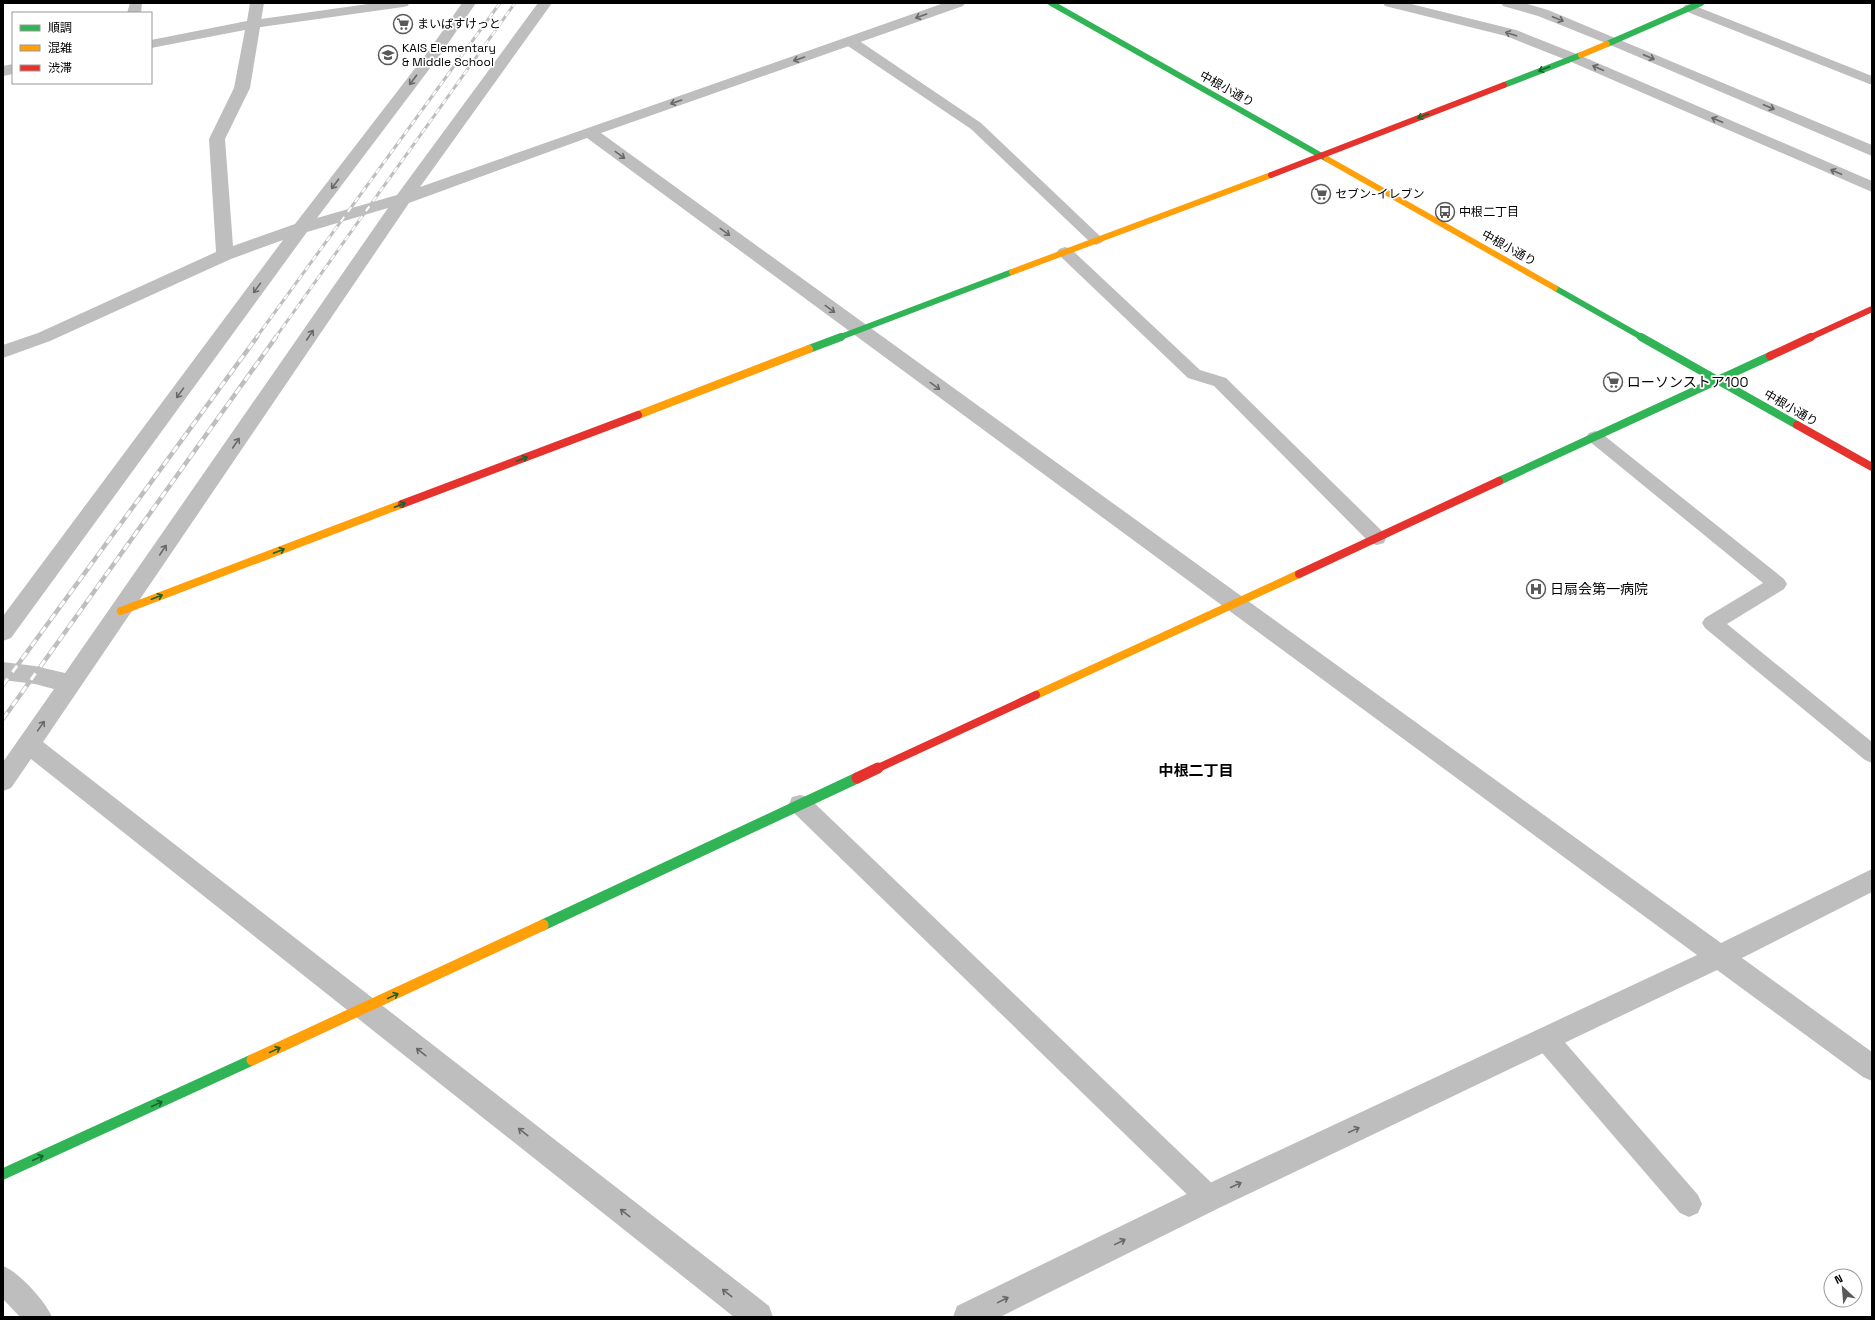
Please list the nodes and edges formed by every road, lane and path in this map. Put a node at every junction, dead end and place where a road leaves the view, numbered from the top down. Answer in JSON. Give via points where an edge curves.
{"nodes":[{"id":1,"x":257,"y":3,"type":"edge"},
{"id":2,"x":403,"y":3,"type":"edge"},
{"id":3,"x":469,"y":3,"type":"edge"},
{"id":4,"x":545,"y":3,"type":"edge"},
{"id":5,"x":958,"y":3,"type":"edge"},
{"id":6,"x":1052,"y":3,"type":"edge"},
{"id":7,"x":1390,"y":3,"type":"edge"},
{"id":8,"x":1508,"y":3,"type":"edge"},
{"id":9,"x":1696,"y":6,"type":"edge"},
{"id":10,"x":254,"y":24,"type":"junction"},
{"id":11,"x":850,"y":42,"type":"junction"},
{"id":12,"x":1610,"y":43,"type":"junction"},
{"id":13,"x":152,"y":44,"type":"edge"},
{"id":14,"x":1577,"y":56,"type":"junction"},
{"id":15,"x":1872,"y":81,"type":"edge"},
{"id":16,"x":589,"y":132,"type":"junction"},
{"id":17,"x":1872,"y":151,"type":"edge"},
{"id":18,"x":1322,"y":156,"type":"junction"},
{"id":19,"x":1872,"y":187,"type":"edge"},
{"id":20,"x":403,"y":199,"type":"junction"},
{"id":21,"x":301,"y":228,"type":"junction"},
{"id":22,"x":1096,"y":240,"type":"junction"},
{"id":23,"x":1065,"y":252,"type":"junction"},
{"id":24,"x":225,"y":255,"type":"junction"},
{"id":25,"x":1872,"y":309,"type":"edge"},
{"id":26,"x":860,"y":331,"type":"junction"},
{"id":27,"x":3,"y":352,"type":"edge"},
{"id":28,"x":1718,"y":380,"type":"junction"},
{"id":29,"x":1595,"y":437,"type":"junction"},
{"id":30,"x":1872,"y":467,"type":"edge"},
{"id":31,"x":1377,"y":538,"type":"junction"},
{"id":32,"x":1235,"y":603,"type":"junction"},
{"id":33,"x":121,"y":611,"type":"junction"},
{"id":34,"x":3,"y":632,"type":"edge"},
{"id":35,"x":3,"y":671,"type":"edge"},
{"id":36,"x":71,"y":684,"type":"junction"},
{"id":37,"x":29,"y":744,"type":"junction"},
{"id":38,"x":1872,"y":754,"type":"edge"},
{"id":39,"x":3,"y":781,"type":"edge"},
{"id":40,"x":800,"y":804,"type":"junction"},
{"id":41,"x":1872,"y":880,"type":"edge"},
{"id":42,"x":1719,"y":957,"type":"junction"},
{"id":43,"x":365,"y":1009,"type":"junction"},
{"id":44,"x":1546,"y":1039,"type":"junction"},
{"id":45,"x":1872,"y":1068,"type":"edge"},
{"id":46,"x":3,"y":1174,"type":"edge"},
{"id":47,"x":1210,"y":1198,"type":"junction"},
{"id":48,"x":1689,"y":1204,"type":"dead end"},
{"id":49,"x":3,"y":1279,"type":"edge"},
{"id":50,"x":38,"y":1317,"type":"edge"},
{"id":51,"x":758,"y":1317,"type":"edge"},
{"id":52,"x":968,"y":1317,"type":"edge"}],
"edges":[{"from":1,"to":10,"type":"street"},
{"from":2,"to":10,"type":"lane"},
{"from":3,"to":21,"type":"street","one_way":true,"via":[[435,52]]},
{"from":4,"to":20,"type":"street"},
{"from":5,"to":11,"type":"street","one_way":true},
{"from":6,"to":18,"type":"street","name":"中根小通り"},
{"from":14,"to":7,"type":"street","one_way":true,"via":[[1511,34]]},
{"from":8,"to":12,"type":"street","one_way":true,"via":[[1543,13]]},
{"from":9,"to":12,"type":"street"},
{"from":9,"to":15,"type":"lane"},
{"from":10,"to":13,"type":"street"},
{"from":10,"to":24,"type":"street","via":[[242,88],[217,139]]},
{"from":11,"to":16,"type":"street","one_way":true},
{"from":11,"to":22,"type":"lane","via":[[976,126]]},
{"from":12,"to":14,"type":"street","bridge":true},
{"from":12,"to":17,"type":"street","one_way":true},
{"from":14,"to":18,"type":"street","one_way":true},
{"from":19,"to":14,"type":"street","one_way":true},
{"from":16,"to":20,"type":"street"},
{"from":16,"to":26,"type":"street","one_way":true},
{"from":18,"to":22,"type":"street"},
{"from":18,"to":28,"type":"street","name":"中根小通り"},
{"from":20,"to":21,"type":"street"},
{"from":33,"to":20,"type":"street","one_way":true},
{"from":21,"to":24,"type":"street"},
{"from":21,"to":34,"type":"street","one_way":true},
{"from":22,"to":23,"type":"street"},
{"from":23,"to":26,"type":"street"},
{"from":23,"to":31,"type":"lane","via":[[1194,374],[1220,382]]},
{"from":24,"to":27,"type":"street","via":[[44,337]]},
{"from":25,"to":28,"type":"street"},
{"from":26,"to":32,"type":"street","one_way":true},
{"from":33,"to":26,"type":"street","one_way":true},
{"from":28,"to":29,"type":"street"},
{"from":28,"to":30,"type":"street","name":"中根小通り"},
{"from":29,"to":31,"type":"street"},
{"from":29,"to":38,"type":"lane","via":[[1777,584],[1712,623]]},
{"from":31,"to":32,"type":"street"},
{"from":32,"to":40,"type":"street"},
{"from":32,"to":42,"type":"street"},
{"from":33,"to":36,"type":"street"},
{"from":35,"to":36,"type":"street","via":[[35,675]]},
{"from":37,"to":36,"type":"street","one_way":true},
{"from":37,"to":39,"type":"street"},
{"from":37,"to":43,"type":"street"},
{"from":43,"to":40,"type":"street","one_way":true},
{"from":40,"to":47,"type":"lane"},
{"from":41,"to":42,"type":"street"},
{"from":42,"to":44,"type":"street"},
{"from":42,"to":45,"type":"street"},
{"from":46,"to":43,"type":"street","one_way":true},
{"from":51,"to":43,"type":"street","one_way":true},
{"from":47,"to":44,"type":"street","one_way":true},
{"from":44,"to":48,"type":"lane"},
{"from":52,"to":47,"type":"street","one_way":true},
{"from":49,"to":50,"type":"lane"}]}
